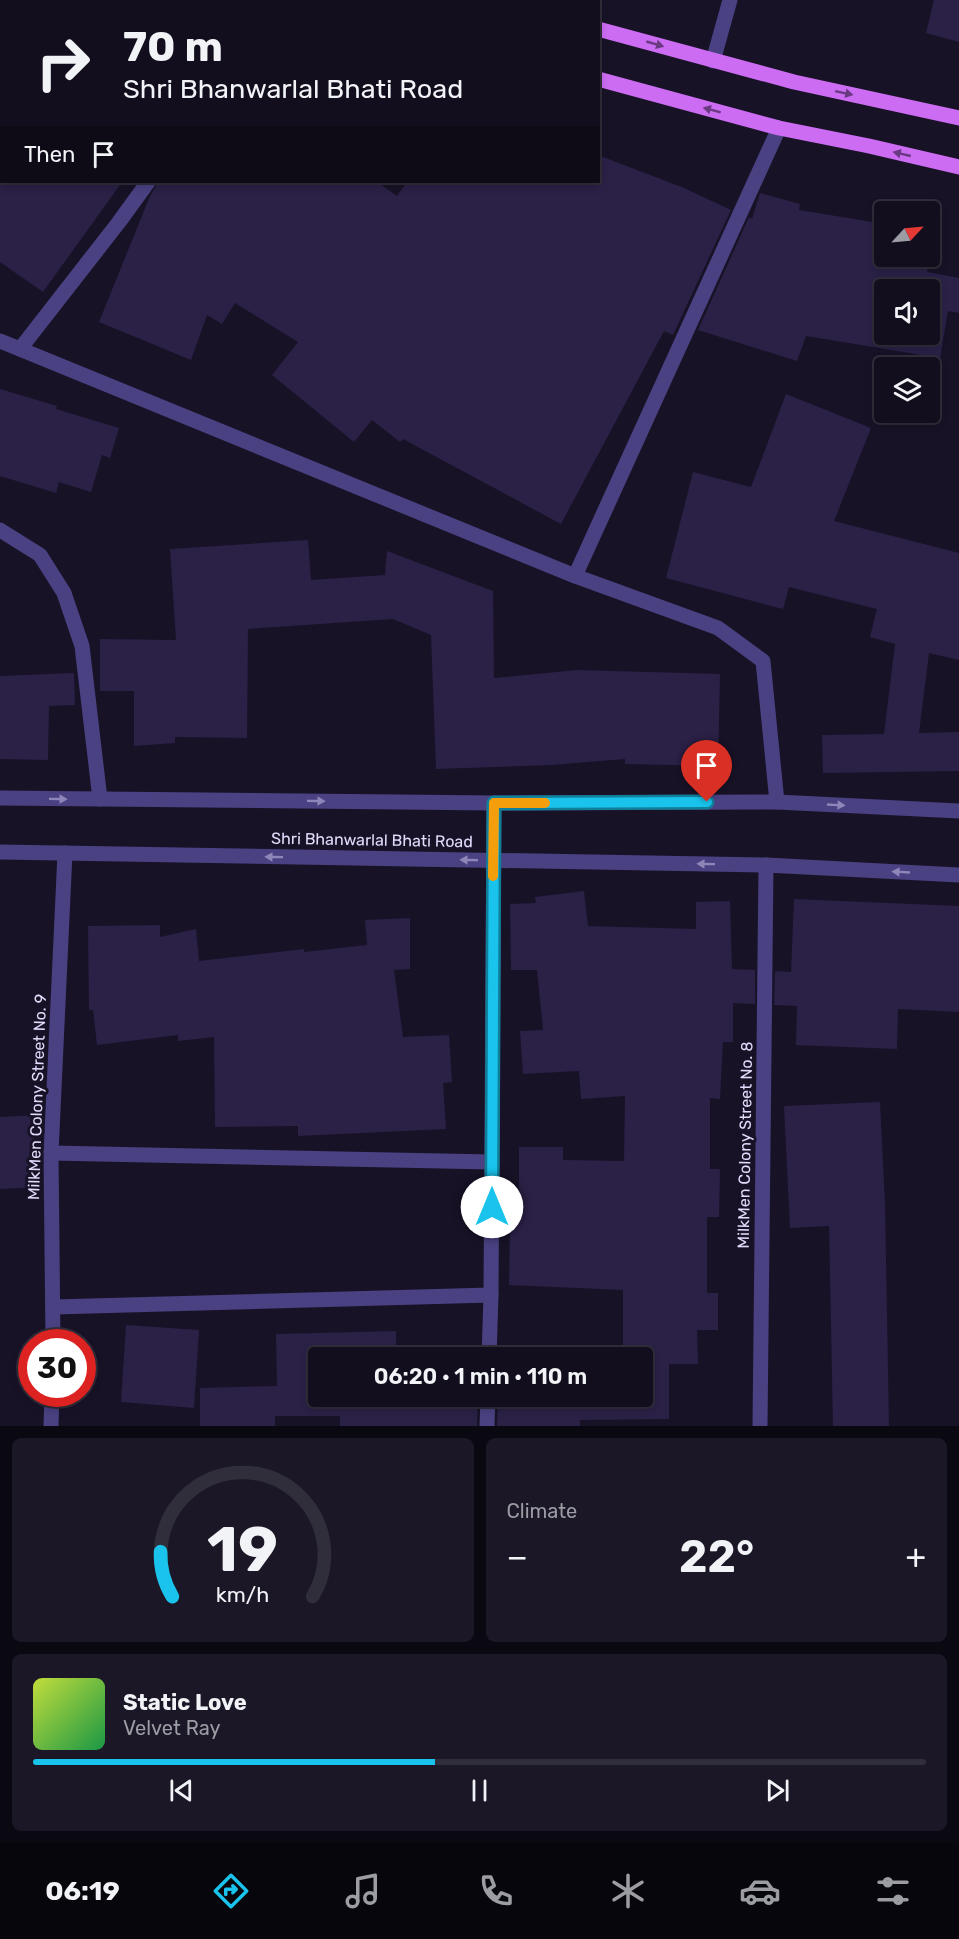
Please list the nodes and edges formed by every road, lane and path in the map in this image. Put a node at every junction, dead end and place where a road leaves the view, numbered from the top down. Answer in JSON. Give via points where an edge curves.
{"nodes":[{"id":1,"x":730,"y":0,"type":"edge"},
{"id":2,"x":600,"y":29,"type":"edge"},
{"id":3,"x":714,"y":61,"type":"junction"},
{"id":4,"x":600,"y":80,"type":"edge"},
{"id":5,"x":959,"y":118,"type":"edge"},
{"id":6,"x":779,"y":128,"type":"junction"},
{"id":7,"x":959,"y":167,"type":"edge"},
{"id":8,"x":147,"y":183,"type":"edge"},
{"id":9,"x":0,"y":341,"type":"edge"},
{"id":10,"x":20,"y":349,"type":"junction"},
{"id":11,"x":0,"y":530,"type":"edge"},
{"id":12,"x":575,"y":576,"type":"junction"},
{"id":13,"x":0,"y":798,"type":"edge"},
{"id":14,"x":100,"y":799,"type":"junction"},
{"id":15,"x":777,"y":802,"type":"junction"},
{"id":16,"x":494,"y":803,"type":"junction"},
{"id":17,"x":959,"y":811,"type":"edge"},
{"id":18,"x":0,"y":852,"type":"edge"},
{"id":19,"x":65,"y":853,"type":"junction"},
{"id":20,"x":493,"y":860,"type":"junction"},
{"id":21,"x":766,"y":865,"type":"junction"},
{"id":22,"x":959,"y":875,"type":"edge"},
{"id":23,"x":51,"y":1154,"type":"junction"},
{"id":24,"x":492,"y":1162,"type":"junction"},
{"id":25,"x":491,"y":1295,"type":"junction"},
{"id":26,"x":54,"y":1307,"type":"junction"},
{"id":27,"x":53,"y":1329,"type":"edge"},
{"id":28,"x":489,"y":1347,"type":"edge"},
{"id":29,"x":52,"y":1407,"type":"edge"},
{"id":30,"x":488,"y":1407,"type":"edge"},
{"id":31,"x":51,"y":1426,"type":"edge"},
{"id":32,"x":487,"y":1426,"type":"edge"},
{"id":33,"x":760,"y":1426,"type":"edge"}],
"edges":[{"from":1,"to":3,"type":"street"},
{"from":2,"to":3,"type":"main road","one_way":true},
{"from":3,"to":5,"type":"main road","one_way":true},
{"from":6,"to":4,"type":"main road","one_way":true},
{"from":7,"to":6,"type":"main road","one_way":true},
{"from":6,"to":12,"type":"street"},
{"from":8,"to":10,"type":"street"},
{"from":9,"to":10,"type":"street"},
{"from":10,"to":12,"type":"street"},
{"from":11,"to":14,"type":"street","via":[[40,555],[64,593],[82,646]]},
{"from":12,"to":15,"type":"street","via":[[718,628],[763,661]]},
{"from":13,"to":14,"type":"street","one_way":true},
{"from":14,"to":16,"type":"street","one_way":true},
{"from":15,"to":16,"type":"street"},
{"from":15,"to":17,"type":"street","one_way":true},
{"from":16,"to":20,"type":"street"},
{"from":18,"to":19,"type":"street","name":"Shri Bhanwarlal Bhati Road"},
{"from":20,"to":19,"type":"street","name":"Shri Bhanwarlal Bhati Road","one_way":true},
{"from":19,"to":23,"type":"street","name":"MilkMen Colony Street No. 9"},
{"from":21,"to":20,"type":"street","name":"Shri Bhanwarlal Bhati Road","one_way":true},
{"from":20,"to":24,"type":"street"},
{"from":22,"to":21,"type":"street","name":"Shri Bhanwarlal Bhati Road","one_way":true},
{"from":21,"to":33,"type":"street","name":"MilkMen Colony Street No. 8"},
{"from":23,"to":24,"type":"street"},
{"from":23,"to":26,"type":"street","name":"MilkMen Colony Street No. 9"},
{"from":24,"to":25,"type":"street"},
{"from":25,"to":26,"type":"street"},
{"from":25,"to":28,"type":"street"},
{"from":26,"to":27,"type":"street","name":"MilkMen Colony Street No. 9"},
{"from":29,"to":31,"type":"street"},
{"from":30,"to":32,"type":"street"}]}
